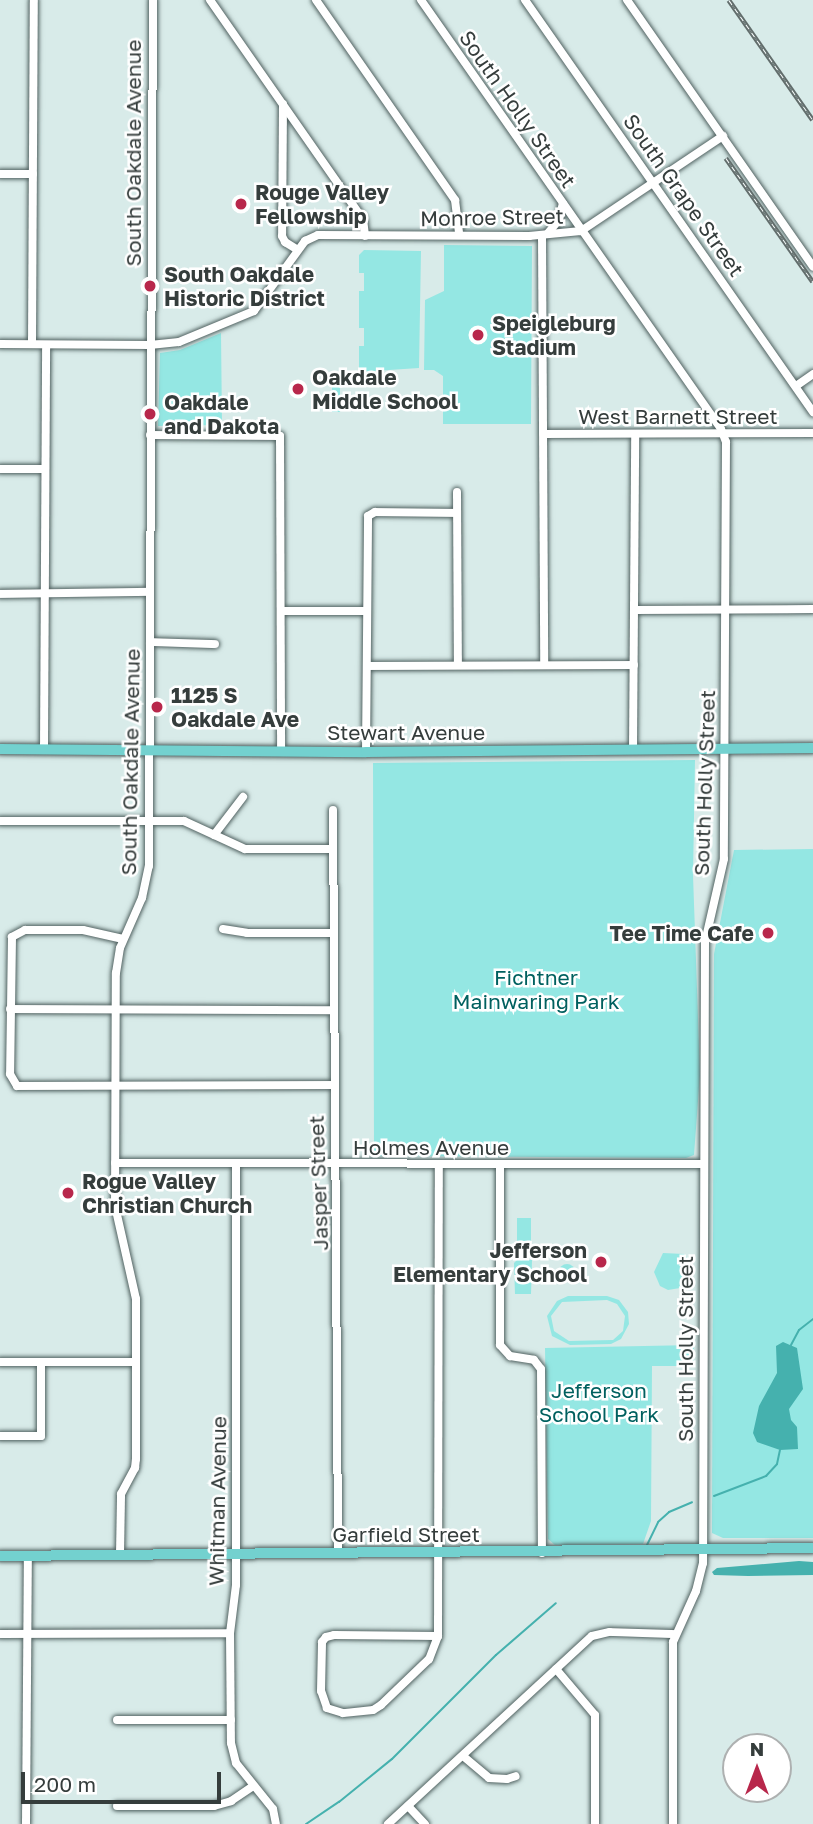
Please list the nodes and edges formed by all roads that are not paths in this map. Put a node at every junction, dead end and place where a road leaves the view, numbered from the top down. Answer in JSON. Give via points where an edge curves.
{"nodes":[{"id":1,"x":34,"y":0,"type":"edge"},
{"id":2,"x":153,"y":0,"type":"edge"},
{"id":3,"x":210,"y":0,"type":"edge"},
{"id":4,"x":316,"y":0,"type":"edge"},
{"id":5,"x":421,"y":0,"type":"edge"},
{"id":6,"x":525,"y":0,"type":"edge"},
{"id":7,"x":628,"y":0,"type":"edge"},
{"id":8,"x":283,"y":104,"type":"junction"},
{"id":9,"x":723,"y":136,"type":"junction"},
{"id":10,"x":0,"y":174,"type":"edge"},
{"id":11,"x":33,"y":174,"type":"junction"},
{"id":12,"x":655,"y":183,"type":"junction"},
{"id":13,"x":563,"y":203,"type":"junction"},
{"id":14,"x":581,"y":231,"type":"junction"},
{"id":15,"x":545,"y":234,"type":"junction"},
{"id":16,"x":459,"y":235,"type":"junction"},
{"id":17,"x":365,"y":236,"type":"junction"},
{"id":18,"x":298,"y":250,"type":"junction"},
{"id":19,"x":813,"y":267,"type":"edge"},
{"id":20,"x":32,"y":343,"type":"junction"},
{"id":21,"x":0,"y":344,"type":"edge"},
{"id":22,"x":46,"y":345,"type":"junction"},
{"id":23,"x":150,"y":345,"type":"junction"},
{"id":24,"x":813,"y":374,"type":"edge"},
{"id":25,"x":796,"y":386,"type":"junction"},
{"id":26,"x":813,"y":412,"type":"edge"},
{"id":27,"x":723,"y":433,"type":"junction"},
{"id":28,"x":813,"y":433,"type":"edge"},
{"id":29,"x":543,"y":434,"type":"junction"},
{"id":30,"x":635,"y":434,"type":"junction"},
{"id":31,"x":150,"y":435,"type":"junction"},
{"id":32,"x":0,"y":469,"type":"edge"},
{"id":33,"x":45,"y":469,"type":"junction"},
{"id":34,"x":457,"y":492,"type":"dead end"},
{"id":35,"x":457,"y":513,"type":"junction"},
{"id":36,"x":150,"y":592,"type":"junction"},
{"id":37,"x":0,"y":594,"type":"edge"},
{"id":38,"x":45,"y":595,"type":"junction"},
{"id":39,"x":634,"y":610,"type":"junction"},
{"id":40,"x":725,"y":610,"type":"junction"},
{"id":41,"x":813,"y":610,"type":"edge"},
{"id":42,"x":281,"y":611,"type":"junction"},
{"id":43,"x":366,"y":611,"type":"junction"},
{"id":44,"x":150,"y":642,"type":"junction"},
{"id":45,"x":215,"y":644,"type":"dead end"},
{"id":46,"x":458,"y":665,"type":"junction"},
{"id":47,"x":544,"y":665,"type":"junction"},
{"id":48,"x":634,"y":665,"type":"junction"},
{"id":49,"x":367,"y":666,"type":"junction"},
{"id":50,"x":725,"y":748,"type":"junction"},
{"id":51,"x":813,"y":748,"type":"edge"},
{"id":52,"x":0,"y":749,"type":"edge"},
{"id":53,"x":44,"y":750,"type":"junction"},
{"id":54,"x":633,"y":750,"type":"junction"},
{"id":55,"x":150,"y":751,"type":"junction"},
{"id":56,"x":281,"y":752,"type":"junction"},
{"id":57,"x":366,"y":752,"type":"junction"},
{"id":58,"x":243,"y":797,"type":"dead end"},
{"id":59,"x":333,"y":810,"type":"dead end"},
{"id":60,"x":0,"y":821,"type":"edge"},
{"id":61,"x":149,"y":821,"type":"junction"},
{"id":62,"x":214,"y":835,"type":"junction"},
{"id":63,"x":332,"y":849,"type":"junction"},
{"id":64,"x":223,"y":929,"type":"dead end"},
{"id":65,"x":332,"y":933,"type":"junction"},
{"id":66,"x":123,"y":939,"type":"junction"},
{"id":67,"x":10,"y":1009,"type":"junction"},
{"id":68,"x":116,"y":1009,"type":"junction"},
{"id":69,"x":332,"y":1010,"type":"junction"},
{"id":70,"x":116,"y":1084,"type":"junction"},
{"id":71,"x":332,"y":1085,"type":"junction"},
{"id":72,"x":115,"y":1163,"type":"junction"},
{"id":73,"x":236,"y":1164,"type":"junction"},
{"id":74,"x":335,"y":1164,"type":"junction"},
{"id":75,"x":704,"y":1164,"type":"junction"},
{"id":76,"x":439,"y":1165,"type":"junction"},
{"id":77,"x":500,"y":1165,"type":"junction"},
{"id":78,"x":0,"y":1362,"type":"edge"},
{"id":79,"x":41,"y":1362,"type":"junction"},
{"id":80,"x":136,"y":1362,"type":"junction"},
{"id":81,"x":0,"y":1436,"type":"edge"},
{"id":82,"x":813,"y":1548,"type":"edge"},
{"id":83,"x":703,"y":1551,"type":"junction"},
{"id":84,"x":236,"y":1553,"type":"junction"},
{"id":85,"x":439,"y":1553,"type":"junction"},
{"id":86,"x":542,"y":1553,"type":"junction"},
{"id":87,"x":120,"y":1554,"type":"junction"},
{"id":88,"x":338,"y":1554,"type":"junction"},
{"id":89,"x":0,"y":1556,"type":"edge"},
{"id":90,"x":28,"y":1556,"type":"junction"},
{"id":91,"x":230,"y":1633,"type":"junction"},
{"id":92,"x":0,"y":1634,"type":"edge"},
{"id":93,"x":28,"y":1634,"type":"junction"},
{"id":94,"x":675,"y":1634,"type":"junction"},
{"id":95,"x":438,"y":1636,"type":"junction"},
{"id":96,"x":556,"y":1668,"type":"junction"},
{"id":97,"x":117,"y":1720,"type":"dead end"},
{"id":98,"x":230,"y":1720,"type":"junction"},
{"id":99,"x":463,"y":1756,"type":"junction"},
{"id":100,"x":516,"y":1776,"type":"dead end"},
{"id":101,"x":253,"y":1786,"type":"junction"},
{"id":102,"x":117,"y":1806,"type":"dead end"},
{"id":103,"x":408,"y":1806,"type":"junction"},
{"id":104,"x":26,"y":1824,"type":"edge"},
{"id":105,"x":276,"y":1824,"type":"edge"},
{"id":106,"x":388,"y":1824,"type":"edge"},
{"id":107,"x":425,"y":1824,"type":"edge"},
{"id":108,"x":595,"y":1824,"type":"edge"},
{"id":109,"x":673,"y":1824,"type":"edge"}],
"edges":[{"from":1,"to":11,"type":"street"},
{"from":2,"to":23,"type":"street","name":"South Oakdale Avenue"},
{"from":3,"to":8,"type":"street"},
{"from":4,"to":16,"type":"street","via":[[455,200]]},
{"from":5,"to":13,"type":"street","name":"South Holly Street"},
{"from":6,"to":12,"type":"street","name":"South Grape Street"},
{"from":7,"to":9,"type":"street"},
{"from":8,"to":17,"type":"street","via":[[363,219]]},
{"from":8,"to":18,"type":"street","via":[[282,236]]},
{"from":9,"to":12,"type":"street","name":"Monroe Street"},
{"from":9,"to":19,"type":"street"},
{"from":10,"to":11,"type":"street"},
{"from":11,"to":20,"type":"street"},
{"from":12,"to":14,"type":"street","name":"Monroe Street"},
{"from":12,"to":25,"type":"street","name":"South Grape Street"},
{"from":13,"to":14,"type":"street","name":"South Holly Street"},
{"from":13,"to":15,"type":"street","via":[[559,220]]},
{"from":14,"to":15,"type":"street","name":"Monroe Street"},
{"from":14,"to":27,"type":"street","name":"South Holly Street"},
{"from":15,"to":16,"type":"street","name":"Monroe Street"},
{"from":15,"to":29,"type":"street"},
{"from":16,"to":17,"type":"street","name":"Monroe Street"},
{"from":17,"to":18,"type":"street","name":"Monroe Street","via":[[311,237]]},
{"from":18,"to":23,"type":"street","via":[[262,303],[245,316],[179,342]]},
{"from":20,"to":21,"type":"street"},
{"from":20,"to":22,"type":"street"},
{"from":22,"to":23,"type":"street"},
{"from":22,"to":33,"type":"street"},
{"from":23,"to":31,"type":"street","name":"South Oakdale Avenue"},
{"from":24,"to":25,"type":"street"},
{"from":25,"to":26,"type":"street","name":"South Grape Street"},
{"from":27,"to":28,"type":"street","name":"West Barnett Street"},
{"from":27,"to":30,"type":"street","name":"West Barnett Street"},
{"from":27,"to":40,"type":"street","name":"South Holly Street"},
{"from":29,"to":30,"type":"street","name":"West Barnett Street"},
{"from":29,"to":47,"type":"street"},
{"from":30,"to":39,"type":"street"},
{"from":31,"to":36,"type":"street","name":"South Oakdale Avenue"},
{"from":31,"to":42,"type":"street","via":[[276,435],[282,440]]},
{"from":32,"to":33,"type":"street"},
{"from":33,"to":38,"type":"street"},
{"from":34,"to":35,"type":"street"},
{"from":35,"to":43,"type":"street","via":[[375,512],[367,519]]},
{"from":35,"to":46,"type":"street"},
{"from":36,"to":38,"type":"street"},
{"from":36,"to":44,"type":"street","name":"South Oakdale Avenue"},
{"from":37,"to":38,"type":"street"},
{"from":38,"to":53,"type":"street"},
{"from":39,"to":40,"type":"street"},
{"from":39,"to":48,"type":"street"},
{"from":40,"to":41,"type":"street"},
{"from":40,"to":50,"type":"street","name":"South Holly Street"},
{"from":42,"to":43,"type":"street"},
{"from":42,"to":56,"type":"street"},
{"from":43,"to":49,"type":"street"},
{"from":44,"to":45,"type":"street"},
{"from":44,"to":55,"type":"street","name":"South Oakdale Avenue"},
{"from":46,"to":47,"type":"street"},
{"from":46,"to":49,"type":"street"},
{"from":47,"to":48,"type":"street"},
{"from":48,"to":54,"type":"street"},
{"from":49,"to":57,"type":"street"},
{"from":50,"to":51,"type":"main road","name":"Stewart Avenue"},
{"from":50,"to":54,"type":"main road","name":"Stewart Avenue"},
{"from":50,"to":75,"type":"street","name":"South Holly Street","via":[[724,859],[705,943]]},
{"from":52,"to":53,"type":"main road","name":"Stewart Avenue"},
{"from":53,"to":55,"type":"main road","name":"Stewart Avenue"},
{"from":54,"to":57,"type":"main road","name":"Stewart Avenue"},
{"from":55,"to":56,"type":"main road","name":"Stewart Avenue"},
{"from":55,"to":61,"type":"street","name":"South Oakdale Avenue"},
{"from":56,"to":57,"type":"main road","name":"Stewart Avenue"},
{"from":58,"to":62,"type":"street"},
{"from":59,"to":63,"type":"street","name":"Jasper Street"},
{"from":60,"to":61,"type":"street"},
{"from":61,"to":62,"type":"street","via":[[190,822]]},
{"from":61,"to":66,"type":"street","name":"South Oakdale Avenue","via":[[148,875]]},
{"from":62,"to":63,"type":"street","via":[[245,849]]},
{"from":63,"to":65,"type":"street","name":"Jasper Street"},
{"from":64,"to":65,"type":"street"},
{"from":65,"to":69,"type":"street","name":"Jasper Street"},
{"from":66,"to":67,"type":"street","via":[[83,930],[15,933],[10,943]]},
{"from":66,"to":68,"type":"street","name":"South Oakdale Avenue","via":[[117,963]]},
{"from":67,"to":68,"type":"street"},
{"from":67,"to":70,"type":"street","via":[[13,1082],[42,1088]]},
{"from":68,"to":69,"type":"street"},
{"from":68,"to":70,"type":"street","name":"South Oakdale Avenue"},
{"from":69,"to":71,"type":"street","name":"Jasper Street"},
{"from":70,"to":71,"type":"street"},
{"from":70,"to":72,"type":"street","name":"South Oakdale Avenue"},
{"from":71,"to":74,"type":"street","name":"Jasper Street"},
{"from":72,"to":73,"type":"street","name":"Holmes Avenue"},
{"from":72,"to":80,"type":"street","name":"South Oakdale Avenue","via":[[116,1219],[136,1299]]},
{"from":73,"to":74,"type":"street","name":"Holmes Avenue"},
{"from":73,"to":84,"type":"street","name":"Whitman Avenue"},
{"from":74,"to":76,"type":"street","name":"Holmes Avenue"},
{"from":74,"to":88,"type":"street","name":"Jasper Street"},
{"from":75,"to":77,"type":"street","name":"Holmes Avenue"},
{"from":75,"to":83,"type":"street","name":"South Holly Street"},
{"from":76,"to":77,"type":"street","name":"Holmes Avenue"},
{"from":76,"to":85,"type":"street"},
{"from":77,"to":86,"type":"street","via":[[500,1345],[510,1356],[534,1360],[541,1369]]},
{"from":78,"to":79,"type":"street"},
{"from":79,"to":80,"type":"street"},
{"from":79,"to":81,"type":"street","via":[[41,1436]]},
{"from":80,"to":87,"type":"street","name":"South Oakdale Avenue","via":[[136,1459],[121,1494]]},
{"from":82,"to":83,"type":"main road","name":"Garfield Street"},
{"from":83,"to":86,"type":"main road","name":"Garfield Street"},
{"from":83,"to":94,"type":"street","name":"South Holly Street","via":[[700,1578]]},
{"from":84,"to":87,"type":"main road","name":"Garfield Street"},
{"from":84,"to":88,"type":"main road","name":"Garfield Street"},
{"from":84,"to":91,"type":"street","name":"Whitman Avenue"},
{"from":85,"to":86,"type":"main road","name":"Garfield Street"},
{"from":85,"to":88,"type":"main road","name":"Garfield Street"},
{"from":85,"to":95,"type":"street"},
{"from":87,"to":90,"type":"main road","name":"Garfield Street"},
{"from":89,"to":90,"type":"main road","name":"Garfield Street"},
{"from":90,"to":93,"type":"street"},
{"from":91,"to":93,"type":"street"},
{"from":91,"to":98,"type":"street","name":"Whitman Avenue"},
{"from":92,"to":93,"type":"street"},
{"from":93,"to":104,"type":"street"},
{"from":94,"to":96,"type":"street","via":[[597,1634]]},
{"from":94,"to":109,"type":"street","name":"South Holly Street"},
{"from":95,"to":95,"type":"street","via":[[429,1659],[377,1708],[343,1713],[324,1705],[321,1648],[326,1637]]},
{"from":96,"to":99,"type":"street"},
{"from":96,"to":108,"type":"street","via":[[595,1715]]},
{"from":97,"to":98,"type":"street"},
{"from":98,"to":101,"type":"street","name":"Whitman Avenue","via":[[233,1757]]},
{"from":99,"to":100,"type":"street","via":[[489,1778]]},
{"from":99,"to":103,"type":"street"},
{"from":101,"to":102,"type":"street","via":[[215,1806]]},
{"from":101,"to":105,"type":"street","name":"Whitman Avenue","via":[[273,1809]]},
{"from":103,"to":106,"type":"street"},
{"from":103,"to":107,"type":"street"}]}
